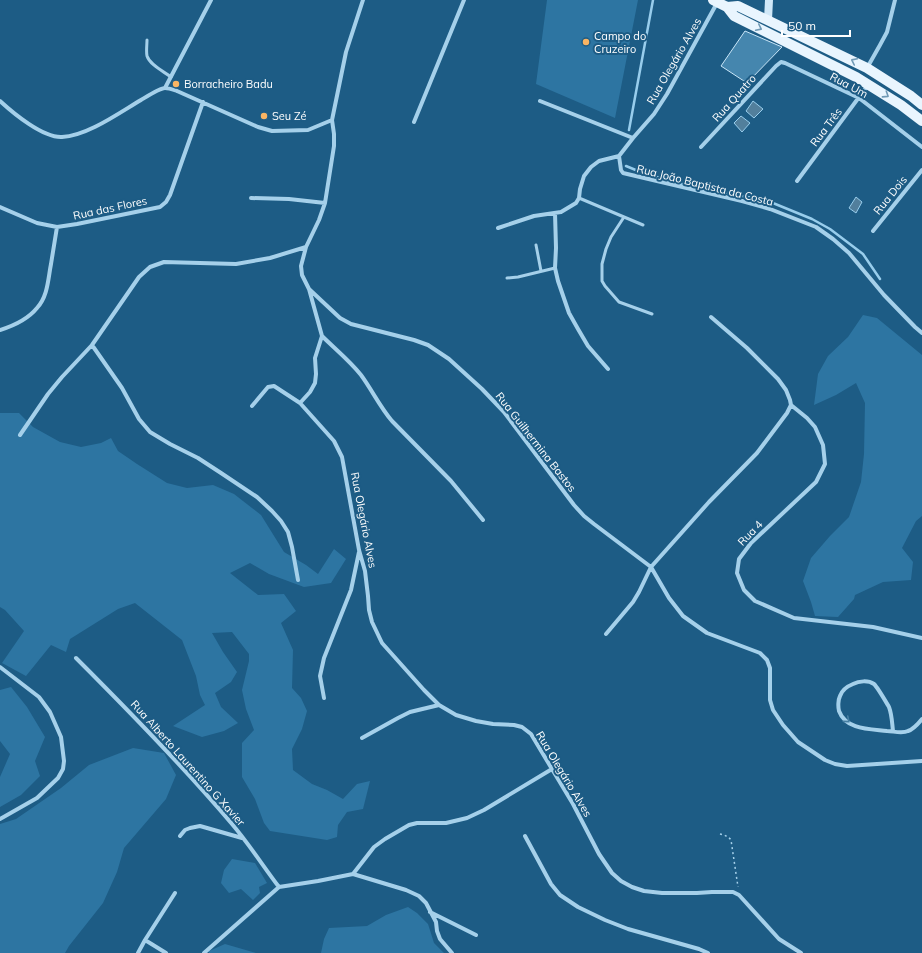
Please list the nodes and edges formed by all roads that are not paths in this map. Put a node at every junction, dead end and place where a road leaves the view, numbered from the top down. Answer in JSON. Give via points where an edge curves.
{"nodes":[{"id":1,"x":211,"y":0,"type":"edge"},
{"id":2,"x":363,"y":0,"type":"edge"},
{"id":3,"x":464,"y":0,"type":"edge"},
{"id":4,"x":769,"y":0,"type":"edge"},
{"id":5,"x":715,"y":1,"type":"edge"},
{"id":6,"x":894,"y":1,"type":"edge"},
{"id":7,"x":727,"y":7,"type":"junction"},
{"id":8,"x":768,"y":20,"type":"junction"},
{"id":9,"x":147,"y":40,"type":"dead end"},
{"id":10,"x":781,"y":62,"type":"joint"},
{"id":11,"x":867,"y":68,"type":"junction"},
{"id":12,"x":171,"y":77,"type":"junction"},
{"id":13,"x":868,"y":84,"type":"junction"},
{"id":14,"x":165,"y":88,"type":"junction"},
{"id":15,"x":859,"y":98,"type":"junction"},
{"id":16,"x":540,"y":100,"type":"dead end"},
{"id":17,"x":0,"y":101,"type":"edge"},
{"id":18,"x":204,"y":102,"type":"junction"},
{"id":19,"x":922,"y":104,"type":"edge"},
{"id":20,"x":332,"y":120,"type":"junction"},
{"id":21,"x":922,"y":121,"type":"edge"},
{"id":22,"x":414,"y":122,"type":"dead end"},
{"id":23,"x":633,"y":138,"type":"junction"},
{"id":24,"x":701,"y":147,"type":"dead end"},
{"id":25,"x":922,"y":147,"type":"edge"},
{"id":26,"x":619,"y":156,"type":"junction"},
{"id":27,"x":922,"y":170,"type":"edge"},
{"id":28,"x":797,"y":181,"type":"dead end"},
{"id":29,"x":251,"y":198,"type":"dead end"},
{"id":30,"x":579,"y":198,"type":"junction"},
{"id":31,"x":325,"y":203,"type":"junction"},
{"id":32,"x":0,"y":207,"type":"edge"},
{"id":33,"x":555,"y":213,"type":"junction"},
{"id":34,"x":624,"y":217,"type":"junction"},
{"id":35,"x":643,"y":225,"type":"dead end"},
{"id":36,"x":57,"y":227,"type":"junction"},
{"id":37,"x":498,"y":228,"type":"dead end"},
{"id":38,"x":873,"y":231,"type":"dead end"},
{"id":39,"x":536,"y":245,"type":"dead end"},
{"id":40,"x":306,"y":247,"type":"junction"},
{"id":41,"x":555,"y":268,"type":"junction"},
{"id":42,"x":541,"y":271,"type":"junction"},
{"id":43,"x":507,"y":278,"type":"dead end"},
{"id":44,"x":309,"y":289,"type":"junction"},
{"id":45,"x":652,"y":314,"type":"dead end"},
{"id":46,"x":711,"y":317,"type":"dead end"},
{"id":47,"x":0,"y":330,"type":"edge"},
{"id":48,"x":922,"y":333,"type":"edge"},
{"id":49,"x":322,"y":336,"type":"junction"},
{"id":50,"x":92,"y":345,"type":"junction"},
{"id":51,"x":608,"y":369,"type":"dead end"},
{"id":52,"x":300,"y":403,"type":"junction"},
{"id":53,"x":790,"y":405,"type":"junction"},
{"id":54,"x":252,"y":406,"type":"dead end"},
{"id":55,"x":20,"y":435,"type":"dead end"},
{"id":56,"x":483,"y":520,"type":"dead end"},
{"id":57,"x":359,"y":550,"type":"junction"},
{"id":58,"x":651,"y":567,"type":"junction"},
{"id":59,"x":298,"y":580,"type":"dead end"},
{"id":60,"x":606,"y":634,"type":"dead end"},
{"id":61,"x":922,"y":638,"type":"edge"},
{"id":62,"x":76,"y":658,"type":"dead end"},
{"id":63,"x":0,"y":667,"type":"edge"},
{"id":64,"x":324,"y":698,"type":"dead end"},
{"id":65,"x":439,"y":705,"type":"junction"},
{"id":66,"x":922,"y":720,"type":"edge"},
{"id":67,"x":893,"y":731,"type":"junction"},
{"id":68,"x":362,"y":738,"type":"dead end"},
{"id":69,"x":922,"y":761,"type":"edge"},
{"id":70,"x":552,"y":770,"type":"junction"},
{"id":71,"x":0,"y":819,"type":"edge"},
{"id":72,"x":180,"y":836,"type":"dead end"},
{"id":73,"x":525,"y":836,"type":"dead end"},
{"id":74,"x":242,"y":838,"type":"junction"},
{"id":75,"x":353,"y":874,"type":"junction"},
{"id":76,"x":279,"y":887,"type":"junction"},
{"id":77,"x":175,"y":893,"type":"dead end"},
{"id":78,"x":430,"y":912,"type":"junction"},
{"id":79,"x":476,"y":935,"type":"dead end"},
{"id":80,"x":145,"y":940,"type":"junction"},
{"id":81,"x":138,"y":953,"type":"edge"},
{"id":82,"x":166,"y":953,"type":"edge"},
{"id":83,"x":204,"y":953,"type":"edge"},
{"id":84,"x":452,"y":953,"type":"edge"},
{"id":85,"x":708,"y":953,"type":"edge"},
{"id":86,"x":801,"y":953,"type":"edge"}],
"edges":[{"from":1,"to":12,"type":"street"},
{"from":2,"to":20,"type":"street","name":"Rua Guilhermina Bastos","via":[[346,52]]},
{"from":3,"to":22,"type":"street"},
{"from":4,"to":8,"type":"street"},
{"from":5,"to":7,"type":"main road"},
{"from":5,"to":23,"type":"street","name":"Rua Olegário Alves","via":[[667,94]]},
{"from":6,"to":11,"type":"street","via":[[887,32]]},
{"from":7,"to":8,"type":"main road","via":[[738,6]]},
{"from":7,"to":13,"type":"main road","one_way":true,"via":[[734,16]]},
{"from":11,"to":8,"type":"main road","one_way":true},
{"from":9,"to":12,"type":"lane","via":[[149,60]]},
{"from":10,"to":15,"type":"street","name":"Rua Um"},
{"from":10,"to":24,"type":"street","name":"Rua Quatro"},
{"from":11,"to":19,"type":"main road"},
{"from":12,"to":14,"type":"street"},
{"from":13,"to":15,"type":"street","name":"Rua Três"},
{"from":13,"to":21,"type":"main road","one_way":true},
{"from":14,"to":17,"type":"street","via":[[94,127],[61,138],[33,127]]},
{"from":14,"to":18,"type":"street"},
{"from":15,"to":25,"type":"street","name":"Rua Um"},
{"from":15,"to":28,"type":"street","name":"Rua Três"},
{"from":16,"to":23,"type":"street"},
{"from":18,"to":20,"type":"street","via":[[272,131],[308,130]]},
{"from":18,"to":36,"type":"street","name":"Rua das Flores","via":[[166,202],[160,207]]},
{"from":20,"to":31,"type":"street","name":"Rua Guilhermina Bastos","via":[[334,146]]},
{"from":23,"to":26,"type":"street","name":"Rua Olegário Alves"},
{"from":26,"to":30,"type":"street","via":[[599,161],[591,167],[584,176]]},
{"from":26,"to":48,"type":"street","name":"Rua João Baptista da Costa","via":[[623,173],[756,205],[816,227],[849,253],[884,295]]},
{"from":27,"to":38,"type":"street","name":"Rua Dois"},
{"from":29,"to":31,"type":"street"},
{"from":30,"to":33,"type":"street","via":[[569,208]]},
{"from":30,"to":34,"type":"lane"},
{"from":31,"to":40,"type":"street","name":"Rua Guilhermina Bastos","via":[[320,220]]},
{"from":32,"to":36,"type":"street","name":"Rua das Flores","via":[[37,223]]},
{"from":33,"to":37,"type":"street","via":[[534,216]]},
{"from":33,"to":41,"type":"street"},
{"from":34,"to":35,"type":"lane"},
{"from":34,"to":45,"type":"lane","via":[[606,249],[602,264],[602,280],[619,302]]},
{"from":36,"to":47,"type":"street","via":[[44,298],[25,318]]},
{"from":39,"to":42,"type":"lane"},
{"from":40,"to":44,"type":"street","name":"Rua Guilhermina Bastos","via":[[301,266],[302,275]]},
{"from":40,"to":50,"type":"street","via":[[270,258],[236,264],[164,262],[150,267],[138,277]]},
{"from":41,"to":42,"type":"lane"},
{"from":41,"to":51,"type":"street","via":[[569,313],[588,346]]},
{"from":42,"to":43,"type":"lane"},
{"from":44,"to":49,"type":"street"},
{"from":44,"to":58,"type":"street","name":"Rua Guilhermina Bastos","via":[[340,318],[351,324],[428,345],[449,359],[504,412],[584,516]]},
{"from":46,"to":53,"type":"street","via":[[748,348],[778,379],[786,390]]},
{"from":49,"to":52,"type":"street","via":[[315,358],[315,383]]},
{"from":49,"to":56,"type":"street","via":[[360,374],[384,412],[451,480]]},
{"from":50,"to":55,"type":"street","via":[[48,394]]},
{"from":50,"to":59,"type":"street","via":[[150,432],[198,458],[257,497],[281,521],[288,532]]},
{"from":52,"to":54,"type":"street","name":"Rua Olegário Alves","via":[[271,386]]},
{"from":52,"to":57,"type":"street","name":"Rua Olegário Alves","via":[[334,441],[342,457]]},
{"from":53,"to":58,"type":"street","via":[[787,413],[757,453]]},
{"from":53,"to":61,"type":"street","name":"Rua 4","via":[[815,427],[823,445],[825,464],[816,482],[751,543],[739,559],[737,572],[744,590],[755,602],[794,618],[873,627]]},
{"from":57,"to":64,"type":"street","via":[[351,590],[324,658],[320,676]]},
{"from":57,"to":65,"type":"street","name":"Rua Olegário Alves","via":[[365,571],[369,610],[382,643]]},
{"from":58,"to":60,"type":"street","via":[[636,597]]},
{"from":58,"to":69,"type":"street","via":[[683,616],[706,633],[760,652],[767,660],[770,668],[770,700],[783,725],[798,742],[825,760],[847,766]]},
{"from":62,"to":74,"type":"street","name":"Rua Alberto Laurentino G Xavier","via":[[141,723]]},
{"from":63,"to":71,"type":"street","via":[[38,697],[50,712],[62,737],[64,761],[58,778],[37,798]]},
{"from":65,"to":68,"type":"street","via":[[410,712]]},
{"from":65,"to":70,"type":"street","name":"Rua Olegário Alves","via":[[456,716],[522,727],[531,734]]},
{"from":66,"to":67,"type":"street","via":[[908,732]]},
{"from":67,"to":67,"type":"street","one_way":true,"via":[[889,708],[873,684],[864,681],[847,687],[840,696],[838,708],[849,724],[863,729]]},
{"from":70,"to":75,"type":"street","via":[[467,818],[446,823],[409,825],[374,847]]},
{"from":70,"to":86,"type":"street","name":"Rua Olegário Alves","via":[[599,854],[621,881],[644,891],[733,892],[739,895],[779,939]]},
{"from":72,"to":74,"type":"street","via":[[185,830],[200,826]]},
{"from":73,"to":85,"type":"street","via":[[551,884],[560,895],[578,907],[628,929]]},
{"from":74,"to":76,"type":"street","name":"Rua Alberto Laurentino G Xavier"},
{"from":75,"to":76,"type":"street"},
{"from":75,"to":78,"type":"street","via":[[419,896]]},
{"from":76,"to":83,"type":"street"},
{"from":77,"to":80,"type":"street"},
{"from":78,"to":79,"type":"street"},
{"from":78,"to":84,"type":"street","via":[[436,922],[440,939]]},
{"from":80,"to":81,"type":"street"},
{"from":80,"to":82,"type":"street"}]}
